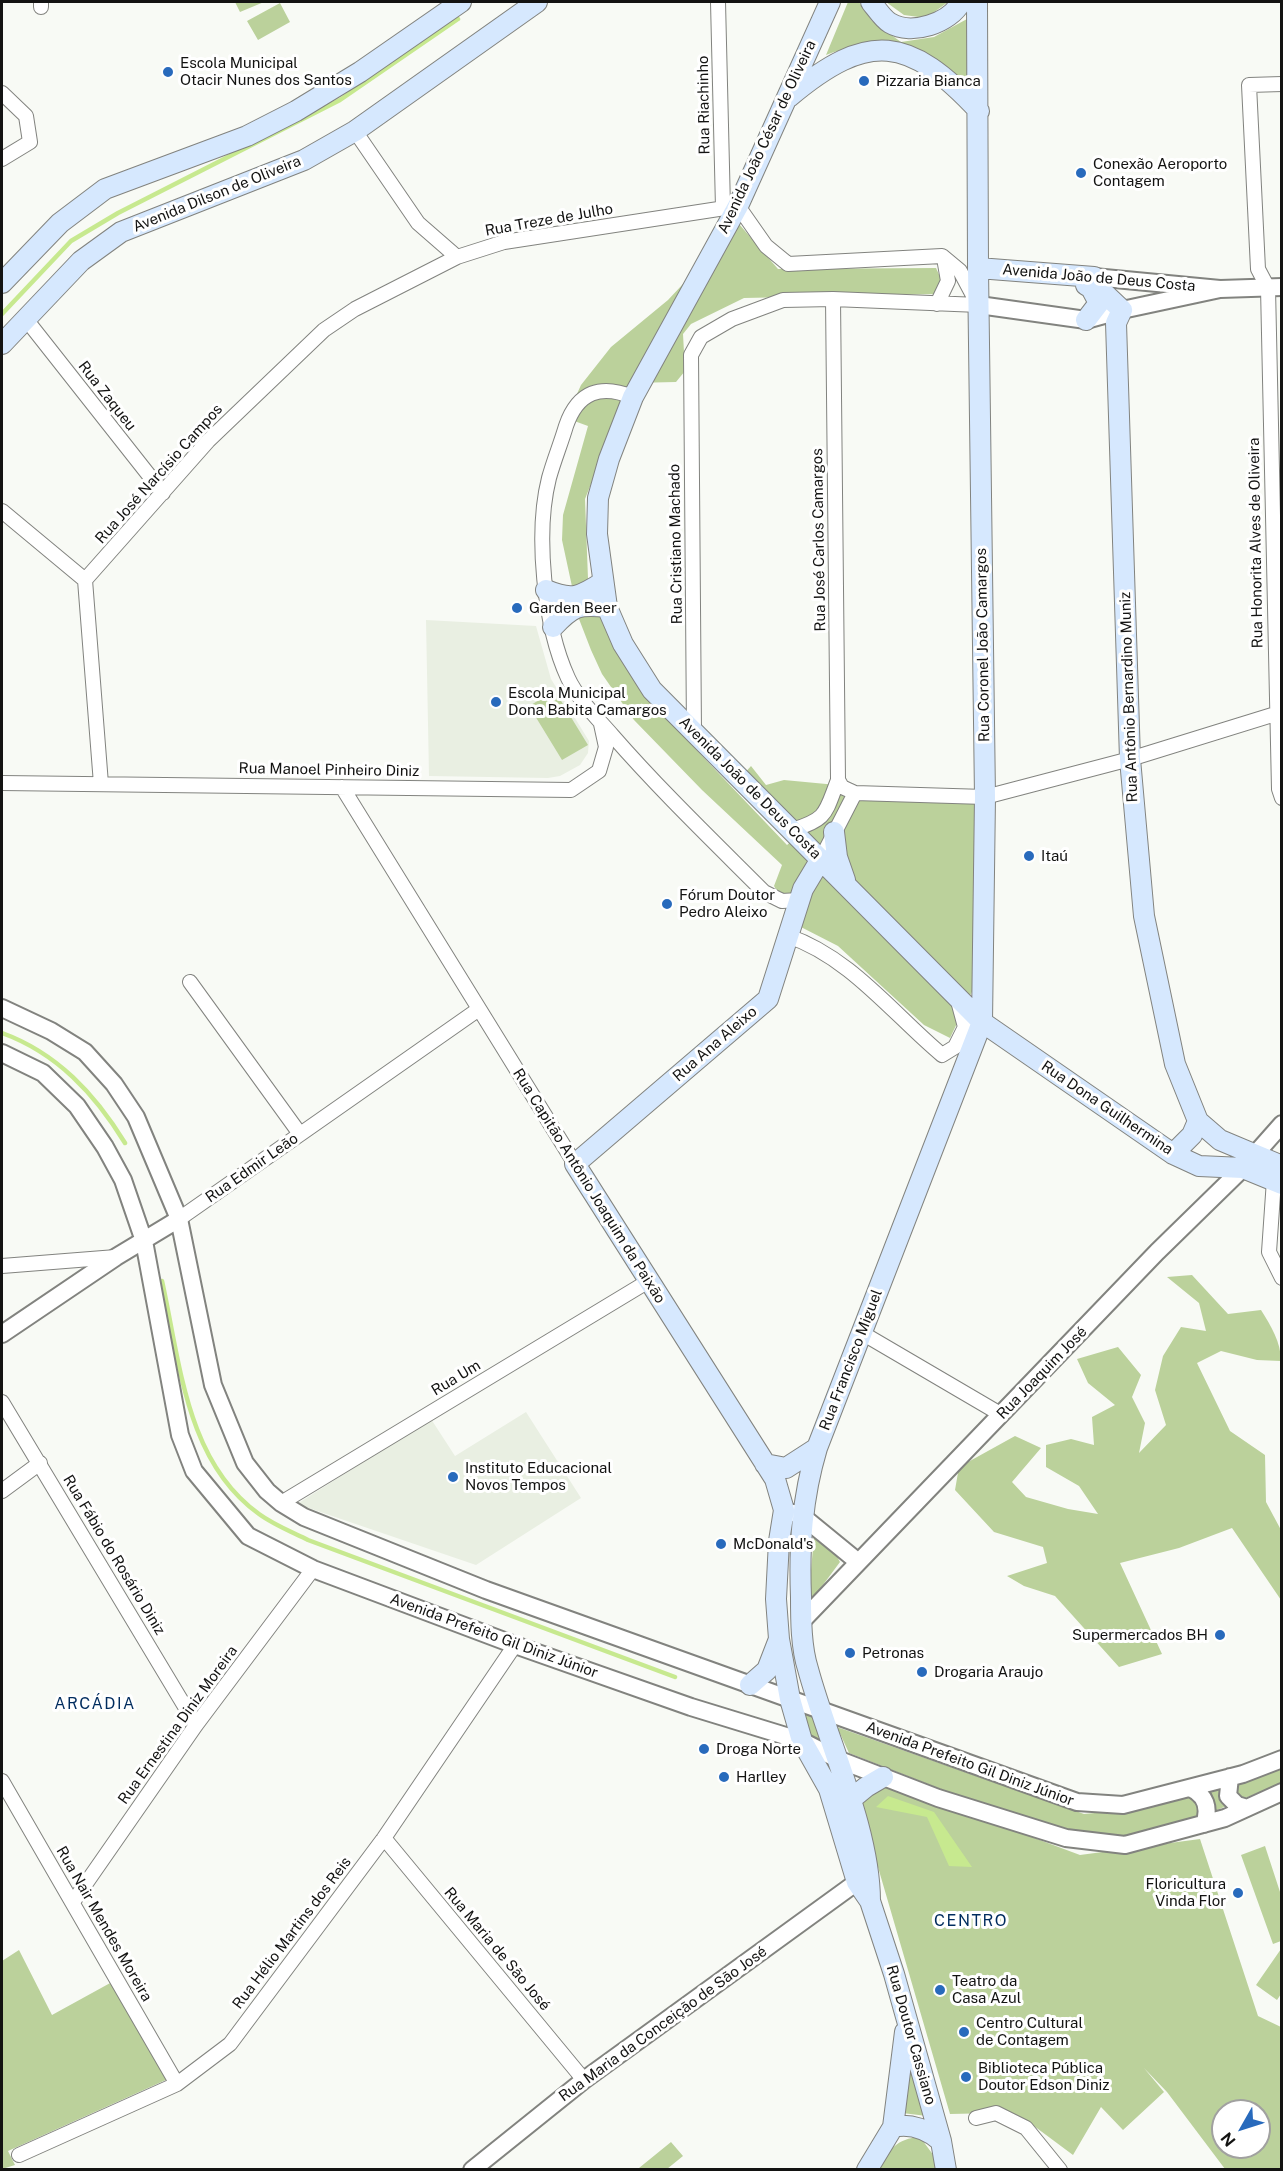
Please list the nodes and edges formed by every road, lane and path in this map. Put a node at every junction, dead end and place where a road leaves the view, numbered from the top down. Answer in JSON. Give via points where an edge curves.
{"nodes":[{"id":1,"x":461,"y":2,"type":"edge"},
{"id":2,"x":537,"y":2,"type":"edge"},
{"id":3,"x":718,"y":2,"type":"edge"},
{"id":4,"x":830,"y":2,"type":"edge"},
{"id":5,"x":871,"y":2,"type":"edge"},
{"id":6,"x":961,"y":2,"type":"edge"},
{"id":7,"x":978,"y":2,"type":"edge"},
{"id":8,"x":1281,"y":84,"type":"edge"},
{"id":9,"x":2,"y":93,"type":"edge"},
{"id":10,"x":783,"y":103,"type":"junction"},
{"id":11,"x":979,"y":111,"type":"junction"},
{"id":12,"x":355,"y":131,"type":"junction"},
{"id":13,"x":2,"y":159,"type":"edge"},
{"id":14,"x":730,"y":207,"type":"junction"},
{"id":15,"x":457,"y":256,"type":"junction"},
{"id":16,"x":944,"y":258,"type":"junction"},
{"id":17,"x":978,"y":268,"type":"junction"},
{"id":18,"x":1070,"y":275,"type":"junction"},
{"id":19,"x":1094,"y":277,"type":"junction"},
{"id":20,"x":2,"y":283,"type":"edge"},
{"id":21,"x":1275,"y":287,"type":"edge"},
{"id":22,"x":1220,"y":289,"type":"junction"},
{"id":23,"x":833,"y":299,"type":"junction"},
{"id":24,"x":937,"y":304,"type":"junction"},
{"id":25,"x":979,"y":305,"type":"junction"},
{"id":26,"x":1122,"y":310,"type":"junction"},
{"id":27,"x":25,"y":318,"type":"junction"},
{"id":28,"x":1086,"y":320,"type":"junction"},
{"id":29,"x":2,"y":344,"type":"edge"},
{"id":30,"x":691,"y":355,"type":"joint"},
{"id":31,"x":633,"y":397,"type":"junction"},
{"id":32,"x":163,"y":494,"type":"junction"},
{"id":33,"x":2,"y":511,"type":"edge"},
{"id":34,"x":85,"y":580,"type":"junction"},
{"id":35,"x":603,"y":582,"type":"junction"},
{"id":36,"x":546,"y":590,"type":"junction"},
{"id":37,"x":606,"y":607,"type":"junction"},
{"id":38,"x":553,"y":627,"type":"junction"},
{"id":39,"x":1279,"y":713,"type":"edge"},
{"id":40,"x":600,"y":722,"type":"junction"},
{"id":41,"x":694,"y":732,"type":"junction"},
{"id":42,"x":1130,"y":759,"type":"junction"},
{"id":43,"x":838,"y":780,"type":"junction"},
{"id":44,"x":2,"y":783,"type":"edge"},
{"id":45,"x":101,"y":784,"type":"junction"},
{"id":46,"x":342,"y":787,"type":"junction"},
{"id":47,"x":855,"y":793,"type":"junction"},
{"id":48,"x":985,"y":798,"type":"junction"},
{"id":49,"x":1281,"y":798,"type":"edge"},
{"id":50,"x":792,"y":830,"type":"junction"},
{"id":51,"x":834,"y":832,"type":"junction"},
{"id":52,"x":821,"y":859,"type":"junction"},
{"id":53,"x":846,"y":882,"type":"junction"},
{"id":54,"x":799,"y":900,"type":"junction"},
{"id":55,"x":788,"y":936,"type":"junction"},
{"id":56,"x":190,"y":982,"type":"dead end"},
{"id":57,"x":957,"y":999,"type":"junction"},
{"id":58,"x":2,"y":1008,"type":"edge"},
{"id":59,"x":479,"y":1009,"type":"junction"},
{"id":60,"x":982,"y":1022,"type":"junction"},
{"id":61,"x":2,"y":1053,"type":"edge"},
{"id":62,"x":942,"y":1055,"type":"junction"},
{"id":63,"x":962,"y":1073,"type":"junction"},
{"id":64,"x":1198,"y":1121,"type":"junction"},
{"id":65,"x":1281,"y":1124,"type":"edge"},
{"id":66,"x":300,"y":1134,"type":"junction"},
{"id":67,"x":1173,"y":1154,"type":"junction"},
{"id":68,"x":1249,"y":1161,"type":"junction"},
{"id":69,"x":575,"y":1164,"type":"junction"},
{"id":70,"x":1279,"y":1177,"type":"edge"},
{"id":71,"x":179,"y":1219,"type":"junction"},
{"id":72,"x":144,"y":1241,"type":"junction"},
{"id":73,"x":116,"y":1257,"type":"junction"},
{"id":74,"x":2,"y":1266,"type":"edge"},
{"id":75,"x":1281,"y":1278,"type":"edge"},
{"id":76,"x":647,"y":1282,"type":"junction"},
{"id":77,"x":862,"y":1333,"type":"junction"},
{"id":78,"x":2,"y":1334,"type":"edge"},
{"id":79,"x":2,"y":1402,"type":"edge"},
{"id":80,"x":1002,"y":1415,"type":"junction"},
{"id":81,"x":817,"y":1448,"type":"junction"},
{"id":82,"x":40,"y":1463,"type":"junction"},
{"id":83,"x":765,"y":1464,"type":"junction"},
{"id":84,"x":2,"y":1491,"type":"edge"},
{"id":85,"x":281,"y":1503,"type":"junction"},
{"id":86,"x":793,"y":1513,"type":"junction"},
{"id":87,"x":857,"y":1562,"type":"junction"},
{"id":88,"x":313,"y":1569,"type":"junction"},
{"id":89,"x":801,"y":1622,"type":"junction"},
{"id":90,"x":779,"y":1640,"type":"junction"},
{"id":91,"x":515,"y":1645,"type":"junction"},
{"id":92,"x":750,"y":1685,"type":"junction"},
{"id":93,"x":790,"y":1699,"type":"junction"},
{"id":94,"x":822,"y":1712,"type":"junction"},
{"id":95,"x":196,"y":1725,"type":"junction"},
{"id":96,"x":802,"y":1741,"type":"junction"},
{"id":97,"x":837,"y":1759,"type":"junction"},
{"id":98,"x":1281,"y":1759,"type":"edge"},
{"id":99,"x":1230,"y":1776,"type":"junction"},
{"id":100,"x":883,"y":1777,"type":"junction"},
{"id":101,"x":2,"y":1781,"type":"edge"},
{"id":102,"x":1190,"y":1788,"type":"junction"},
{"id":103,"x":1281,"y":1792,"type":"edge"},
{"id":104,"x":849,"y":1801,"type":"junction"},
{"id":105,"x":1247,"y":1808,"type":"junction"},
{"id":106,"x":1204,"y":1824,"type":"junction"},
{"id":107,"x":384,"y":1838,"type":"junction"},
{"id":108,"x":857,"y":1882,"type":"junction"},
{"id":109,"x":73,"y":1902,"type":"junction"},
{"id":110,"x":870,"y":1902,"type":"junction"},
{"id":111,"x":906,"y":2023,"type":"junction"},
{"id":112,"x":584,"y":2080,"type":"junction"},
{"id":113,"x":177,"y":2084,"type":"junction"},
{"id":114,"x":976,"y":2118,"type":"dead end"},
{"id":115,"x":893,"y":2127,"type":"junction"},
{"id":116,"x":941,"y":2141,"type":"junction"},
{"id":117,"x":19,"y":2155,"type":"dead end"},
{"id":118,"x":472,"y":2169,"type":"edge"},
{"id":119,"x":867,"y":2169,"type":"edge"},
{"id":120,"x":946,"y":2169,"type":"edge"},
{"id":121,"x":1060,"y":2169,"type":"edge"}],
"edges":[{"from":1,"to":20,"type":"main road","via":[[296,111],[220,147],[105,189],[60,223]]},
{"from":2,"to":12,"type":"main road","name":"Avenida Dilson de Oliveira"},
{"from":3,"to":14,"type":"street","name":"Rua Riachinho"},
{"from":4,"to":10,"type":"main road","name":"Avenida João César de Oliveira"},
{"from":5,"to":6,"type":"main road","via":[[890,23],[908,27],[928,27],[957,9]]},
{"from":7,"to":11,"type":"main road"},
{"from":8,"to":21,"type":"street","name":"Rua Honorita Alves de Oliveira","via":[[1249,85],[1258,269]]},
{"from":9,"to":13,"type":"street","via":[[26,116],[30,142]]},
{"from":10,"to":11,"type":"main road","via":[[819,72],[852,56],[888,49],[923,61],[956,86]]},
{"from":10,"to":14,"type":"main road","name":"Avenida João César de Oliveira"},
{"from":11,"to":17,"type":"main road"},
{"from":12,"to":15,"type":"street","via":[[418,223]]},
{"from":12,"to":27,"type":"main road","name":"Avenida Dilson de Oliveira","via":[[304,160],[121,232],[81,261]]},
{"from":14,"to":15,"type":"street","name":"Rua Treze de Julho","via":[[504,242]]},
{"from":14,"to":16,"type":"street","via":[[788,264]]},
{"from":14,"to":31,"type":"main road","name":"Avenida João César de Oliveira"},
{"from":15,"to":32,"type":"street","name":"Rua José Narcísio Campos","via":[[355,309],[324,330],[208,441]]},
{"from":16,"to":24,"type":"street","via":[[948,281]]},
{"from":16,"to":25,"type":"street","via":[[960,271]]},
{"from":17,"to":18,"type":"main road","name":"Avenida João de Deus Costa"},
{"from":17,"to":25,"type":"main road","name":"Rua Coronel João Camargos"},
{"from":18,"to":19,"type":"main road","name":"Avenida João de Deus Costa"},
{"from":18,"to":28,"type":"main road","via":[[1091,288],[1099,303]]},
{"from":19,"to":22,"type":"street","name":"Avenida João de Deus Costa"},
{"from":19,"to":26,"type":"main road"},
{"from":21,"to":22,"type":"street","name":"Avenida João de Deus Costa"},
{"from":21,"to":39,"type":"street","name":"Rua Honorita Alves de Oliveira"},
{"from":22,"to":26,"type":"street","name":"Avenida João de Deus Costa"},
{"from":23,"to":24,"type":"street","name":"Avenida João de Deus Costa"},
{"from":23,"to":30,"type":"street","name":"Avenida João de Deus Costa","via":[[783,300],[732,319],[701,337]]},
{"from":23,"to":43,"type":"street","name":"Rua José Carlos Camargos"},
{"from":24,"to":25,"type":"street","name":"Avenida João de Deus Costa"},
{"from":25,"to":28,"type":"street","name":"Avenida João de Deus Costa"},
{"from":25,"to":48,"type":"main road","name":"Rua Coronel João Camargos"},
{"from":26,"to":28,"type":"street","name":"Avenida João de Deus Costa"},
{"from":26,"to":42,"type":"main road","name":"Rua Antônio Bernardino Muniz","via":[[1116,323]]},
{"from":27,"to":29,"type":"main road","name":"Avenida Dilson de Oliveira"},
{"from":27,"to":32,"type":"street","name":"Rua Zaqueu"},
{"from":30,"to":41,"type":"street","name":"Rua Cristiano Machado"},
{"from":31,"to":35,"type":"main road","name":"Avenida João de Deus Costa","via":[[598,498],[597,534]]},
{"from":31,"to":36,"type":"street","via":[[618,391],[585,395],[568,421],[549,479],[542,533]]},
{"from":32,"to":34,"type":"street","name":"Rua José Narcísio Campos"},
{"from":33,"to":34,"type":"street"},
{"from":34,"to":45,"type":"street"},
{"from":35,"to":36,"type":"main road","via":[[581,596],[562,597]]},
{"from":35,"to":37,"type":"main road","name":"Avenida João de Deus Costa"},
{"from":36,"to":38,"type":"street"},
{"from":37,"to":38,"type":"main road","via":[[582,604]]},
{"from":37,"to":41,"type":"main road","name":"Avenida João de Deus Costa","via":[[623,644],[652,690]]},
{"from":38,"to":40,"type":"street","via":[[568,679]]},
{"from":39,"to":42,"type":"street"},
{"from":39,"to":49,"type":"street","name":"Rua Honorita Alves de Oliveira"},
{"from":40,"to":46,"type":"street","name":"Rua Manoel Pinheiro Diniz","via":[[606,747],[599,771],[571,790]]},
{"from":40,"to":54,"type":"street","via":[[650,779],[764,892],[782,901]]},
{"from":41,"to":50,"type":"main road","name":"Avenida João de Deus Costa"},
{"from":42,"to":48,"type":"street"},
{"from":42,"to":64,"type":"main road","name":"Rua Antônio Bernardino Muniz","via":[[1144,916],[1175,1064]]},
{"from":43,"to":47,"type":"street","via":[[842,787]]},
{"from":43,"to":50,"type":"street","name":"Rua José Carlos Camargos","via":[[822,818]]},
{"from":44,"to":45,"type":"street","name":"Rua Manoel Pinheiro Diniz"},
{"from":45,"to":46,"type":"street","name":"Rua Manoel Pinheiro Diniz"},
{"from":46,"to":59,"type":"street","name":"Rua Capitão Antônio Joaquim da Paixão"},
{"from":47,"to":48,"type":"street"},
{"from":47,"to":51,"type":"street"},
{"from":48,"to":60,"type":"main road","name":"Rua Coronel João Camargos"},
{"from":50,"to":52,"type":"main road","name":"Avenida João de Deus Costa"},
{"from":51,"to":52,"type":"street"},
{"from":51,"to":53,"type":"main road"},
{"from":52,"to":53,"type":"main road","name":"Avenida João de Deus Costa"},
{"from":52,"to":54,"type":"main road","name":"Rua Ana Aleixo"},
{"from":53,"to":57,"type":"main road","name":"Avenida João de Deus Costa"},
{"from":54,"to":55,"type":"main road","name":"Rua Ana Aleixo"},
{"from":55,"to":62,"type":"street","via":[[835,958]]},
{"from":55,"to":69,"type":"main road","name":"Rua Ana Aleixo","via":[[768,999]]},
{"from":56,"to":66,"type":"street"},
{"from":57,"to":60,"type":"main road","name":"Avenida João de Deus Costa"},
{"from":57,"to":62,"type":"street","name":"Avenida João de Deus Costa","via":[[965,1027],[955,1047]]},
{"from":58,"to":71,"type":"street","name":"Avenida Prefeito Gil Diniz Júnior","via":[[51,1031],[85,1053],[114,1084],[136,1117]]},
{"from":59,"to":66,"type":"street","name":"Rua Edmir Leão"},
{"from":59,"to":69,"type":"street","name":"Rua Capitão Antônio Joaquim da Paixão"},
{"from":60,"to":63,"type":"main road","name":"Rua Francisco Miguel"},
{"from":60,"to":67,"type":"main road","name":"Rua Dona Guilhermina"},
{"from":61,"to":72,"type":"street","name":"Avenida Prefeito Gil Diniz Júnior","via":[[44,1073],[77,1106],[123,1180]]},
{"from":62,"to":63,"type":"street"},
{"from":63,"to":77,"type":"main road","name":"Rua Francisco Miguel"},
{"from":64,"to":67,"type":"main road","via":[[1192,1135]]},
{"from":64,"to":68,"type":"main road"},
{"from":65,"to":68,"type":"street","name":"Rua Joaquim José"},
{"from":66,"to":71,"type":"street","name":"Rua Edmir Leão"},
{"from":67,"to":68,"type":"main road","name":"Rua Dona Guilhermina","via":[[1199,1166]]},
{"from":68,"to":70,"type":"main road"},
{"from":68,"to":80,"type":"street","name":"Rua Joaquim José"},
{"from":69,"to":76,"type":"main road","name":"Rua Capitão Antônio Joaquim da Paixão"},
{"from":70,"to":75,"type":"street","via":[[1269,1252]]},
{"from":71,"to":72,"type":"street","name":"Rua Edmir Leão"},
{"from":71,"to":85,"type":"street","name":"Avenida Prefeito Gil Diniz Júnior","via":[[213,1385],[245,1463]]},
{"from":72,"to":73,"type":"street","name":"Rua Edmir Leão"},
{"from":72,"to":88,"type":"street","name":"Avenida Prefeito Gil Diniz Júnior","via":[[180,1435],[194,1471],[248,1536]]},
{"from":73,"to":74,"type":"street","name":"Rua Edmir Leão"},
{"from":73,"to":78,"type":"street"},
{"from":76,"to":83,"type":"main road","name":"Rua Capitão Antônio Joaquim da Paixão"},
{"from":76,"to":85,"type":"street","name":"Rua Um"},
{"from":77,"to":80,"type":"street"},
{"from":77,"to":81,"type":"main road","name":"Rua Francisco Miguel"},
{"from":79,"to":82,"type":"street","name":"Rua Fábio do Rosário Diniz"},
{"from":80,"to":87,"type":"street","name":"Rua Joaquim José"},
{"from":81,"to":83,"type":"main road","via":[[786,1468]]},
{"from":81,"to":86,"type":"main road","name":"Rua Francisco Miguel"},
{"from":82,"to":84,"type":"street"},
{"from":82,"to":95,"type":"street","name":"Rua Fábio do Rosário Diniz"},
{"from":83,"to":86,"type":"main road","name":"Rua Capitão Antônio Joaquim da Paixão"},
{"from":85,"to":92,"type":"street","name":"Avenida Prefeito Gil Diniz Júnior","via":[[486,1590]]},
{"from":86,"to":87,"type":"street"},
{"from":86,"to":89,"type":"main road","name":"Rua Francisco Miguel","via":[[799,1539]]},
{"from":86,"to":90,"type":"main road","name":"Rua Francisco Miguel","via":[[778,1541]]},
{"from":87,"to":89,"type":"street","name":"Rua Joaquim José"},
{"from":88,"to":91,"type":"street","name":"Avenida Prefeito Gil Diniz Júnior"},
{"from":88,"to":95,"type":"street","name":"Rua Ernestina Diniz Moreira"},
{"from":89,"to":94,"type":"main road","name":"Rua Francisco Miguel","via":[[807,1667]]},
{"from":90,"to":92,"type":"main road","via":[[767,1670]]},
{"from":90,"to":93,"type":"main road","name":"Rua Francisco Miguel"},
{"from":91,"to":96,"type":"street","name":"Avenida Prefeito Gil Diniz Júnior"},
{"from":91,"to":107,"type":"street","name":"Rua Hélio Martins dos Reis"},
{"from":92,"to":93,"type":"street","name":"Avenida Prefeito Gil Diniz Júnior"},
{"from":93,"to":94,"type":"street","name":"Avenida Prefeito Gil Diniz Júnior"},
{"from":93,"to":96,"type":"main road","name":"Rua Francisco Miguel"},
{"from":94,"to":97,"type":"main road","name":"Rua Doutor Cassiano"},
{"from":94,"to":102,"type":"street","name":"Avenida Prefeito Gil Diniz Júnior","via":[[1077,1803],[1123,1806]]},
{"from":95,"to":109,"type":"street","name":"Rua Ernestina Diniz Moreira"},
{"from":96,"to":97,"type":"street","name":"Avenida Prefeito Gil Diniz Júnior"},
{"from":96,"to":108,"type":"main road","name":"Rua Doutor Cassiano","via":[[829,1789]]},
{"from":97,"to":100,"type":"street","name":"Avenida Prefeito Gil Diniz Júnior"},
{"from":97,"to":104,"type":"main road","name":"Rua Doutor Cassiano"},
{"from":98,"to":99,"type":"street","name":"Avenida Prefeito Gil Diniz Júnior"},
{"from":99,"to":102,"type":"street","name":"Avenida Prefeito Gil Diniz Júnior"},
{"from":99,"to":105,"type":"street","via":[[1228,1796]]},
{"from":100,"to":104,"type":"main road"},
{"from":100,"to":106,"type":"street","name":"Avenida Prefeito Gil Diniz Júnior","via":[[1066,1838],[1125,1845]]},
{"from":101,"to":109,"type":"street","name":"Rua Nair Mendes Moreira"},
{"from":102,"to":106,"type":"street","via":[[1199,1792],[1207,1805]]},
{"from":103,"to":105,"type":"street","name":"Avenida Prefeito Gil Diniz Júnior"},
{"from":104,"to":110,"type":"main road","name":"Rua Doutor Cassiano","via":[[870,1876]]},
{"from":105,"to":106,"type":"street","name":"Avenida Prefeito Gil Diniz Júnior"},
{"from":107,"to":112,"type":"street","name":"Rua Maria de São José"},
{"from":107,"to":113,"type":"street","name":"Rua Hélio Martins dos Reis","via":[[230,2044]]},
{"from":108,"to":110,"type":"main road","name":"Rua Doutor Cassiano"},
{"from":108,"to":112,"type":"street","name":"Rua Maria da Conceição de São José"},
{"from":109,"to":113,"type":"street","name":"Rua Nair Mendes Moreira"},
{"from":110,"to":111,"type":"main road","name":"Rua Doutor Cassiano"},
{"from":111,"to":115,"type":"main road"},
{"from":111,"to":116,"type":"main road","name":"Rua Doutor Cassiano"},
{"from":112,"to":118,"type":"street","name":"Rua Maria da Conceição de São José"},
{"from":113,"to":117,"type":"street","name":"Rua Hélio Martins dos Reis"},
{"from":114,"to":121,"type":"street","via":[[996,2113],[1026,2128]]},
{"from":115,"to":116,"type":"main road","via":[[925,2130]]},
{"from":115,"to":119,"type":"main road"},
{"from":116,"to":120,"type":"main road","name":"Rua Doutor Cassiano"}]}
